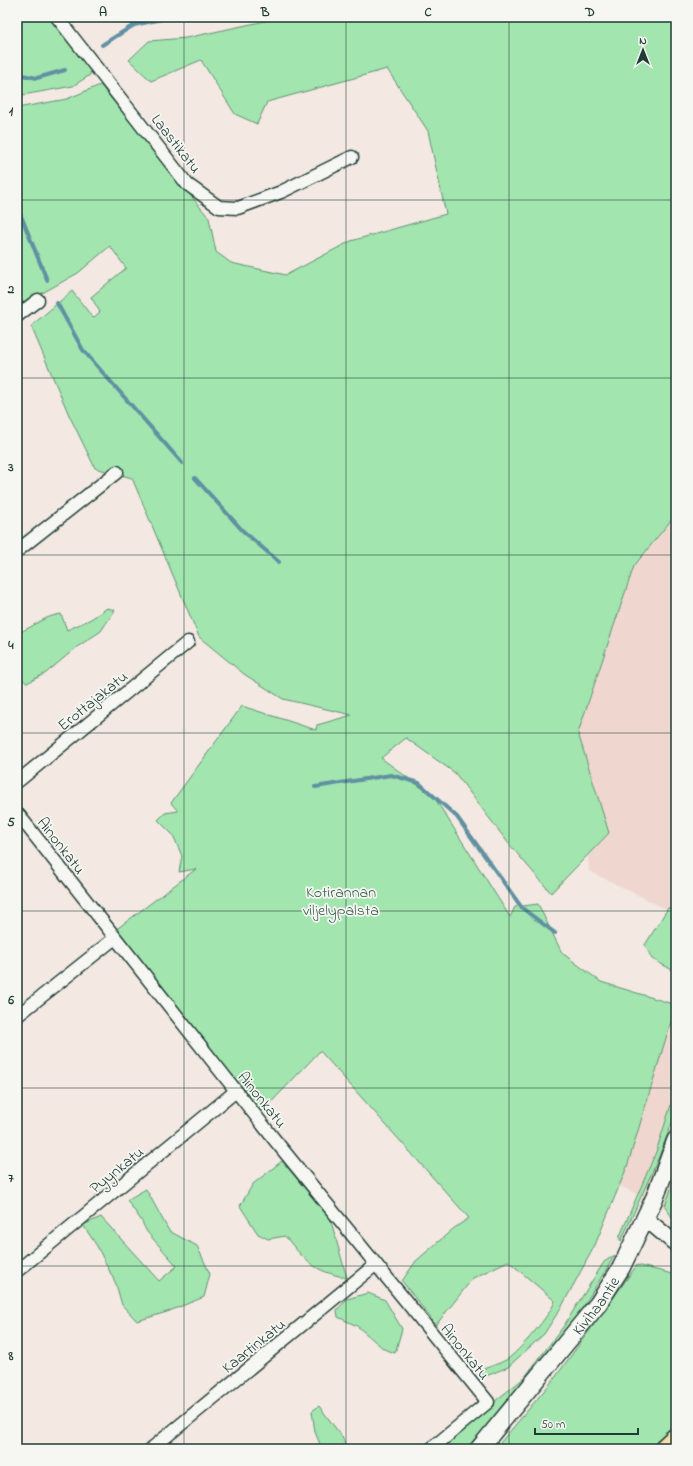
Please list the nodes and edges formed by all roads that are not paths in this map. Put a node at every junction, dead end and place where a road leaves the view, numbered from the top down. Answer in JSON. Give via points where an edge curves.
{"nodes":[{"id":1,"x":57,"y":17,"type":"edge"},
{"id":2,"x":352,"y":157,"type":"dead end"},
{"id":3,"x":38,"y":300,"type":"dead end"},
{"id":4,"x":17,"y":316,"type":"edge"},
{"id":5,"x":117,"y":472,"type":"dead end"},
{"id":6,"x":17,"y":551,"type":"edge"},
{"id":7,"x":188,"y":642,"type":"dead end"},
{"id":8,"x":17,"y":782,"type":"edge"},
{"id":9,"x":17,"y":813,"type":"edge"},
{"id":10,"x":115,"y":938,"type":"junction"},
{"id":11,"x":17,"y":1016,"type":"edge"},
{"id":12,"x":236,"y":1091,"type":"junction"},
{"id":13,"x":676,"y":1140,"type":"edge"},
{"id":14,"x":646,"y":1218,"type":"junction"},
{"id":15,"x":676,"y":1244,"type":"edge"},
{"id":16,"x":375,"y":1265,"type":"junction"},
{"id":17,"x":17,"y":1271,"type":"edge"},
{"id":18,"x":676,"y":1438,"type":"edge"},
{"id":19,"x":151,"y":1449,"type":"edge"},
{"id":20,"x":431,"y":1449,"type":"edge"},
{"id":21,"x":479,"y":1449,"type":"edge"},
{"id":22,"x":664,"y":1449,"type":"edge"}],
"edges":[{"from":1,"to":2,"type":"street","name":"Laastikatu","via":[[187,184],[219,207],[238,208],[281,192]]},
{"from":3,"to":4,"type":"street"},
{"from":5,"to":6,"type":"street"},
{"from":7,"to":8,"type":"street","name":"Erottajakatu"},
{"from":9,"to":10,"type":"street","name":"Ainonkatu"},
{"from":10,"to":11,"type":"street"},
{"from":10,"to":12,"type":"street","name":"Ainonkatu"},
{"from":12,"to":16,"type":"street","name":"Ainonkatu"},
{"from":12,"to":17,"type":"street","name":"Pyynkatu"},
{"from":13,"to":14,"type":"main road","name":"Kivihaantie"},
{"from":14,"to":15,"type":"street"},
{"from":14,"to":21,"type":"main road","name":"Kivihaantie","via":[[621,1268],[598,1304]]},
{"from":16,"to":19,"type":"street","name":"Kaartinkatu"},
{"from":16,"to":20,"type":"street","name":"Ainonkatu","via":[[488,1402]]},
{"from":18,"to":22,"type":"highway"}]}
